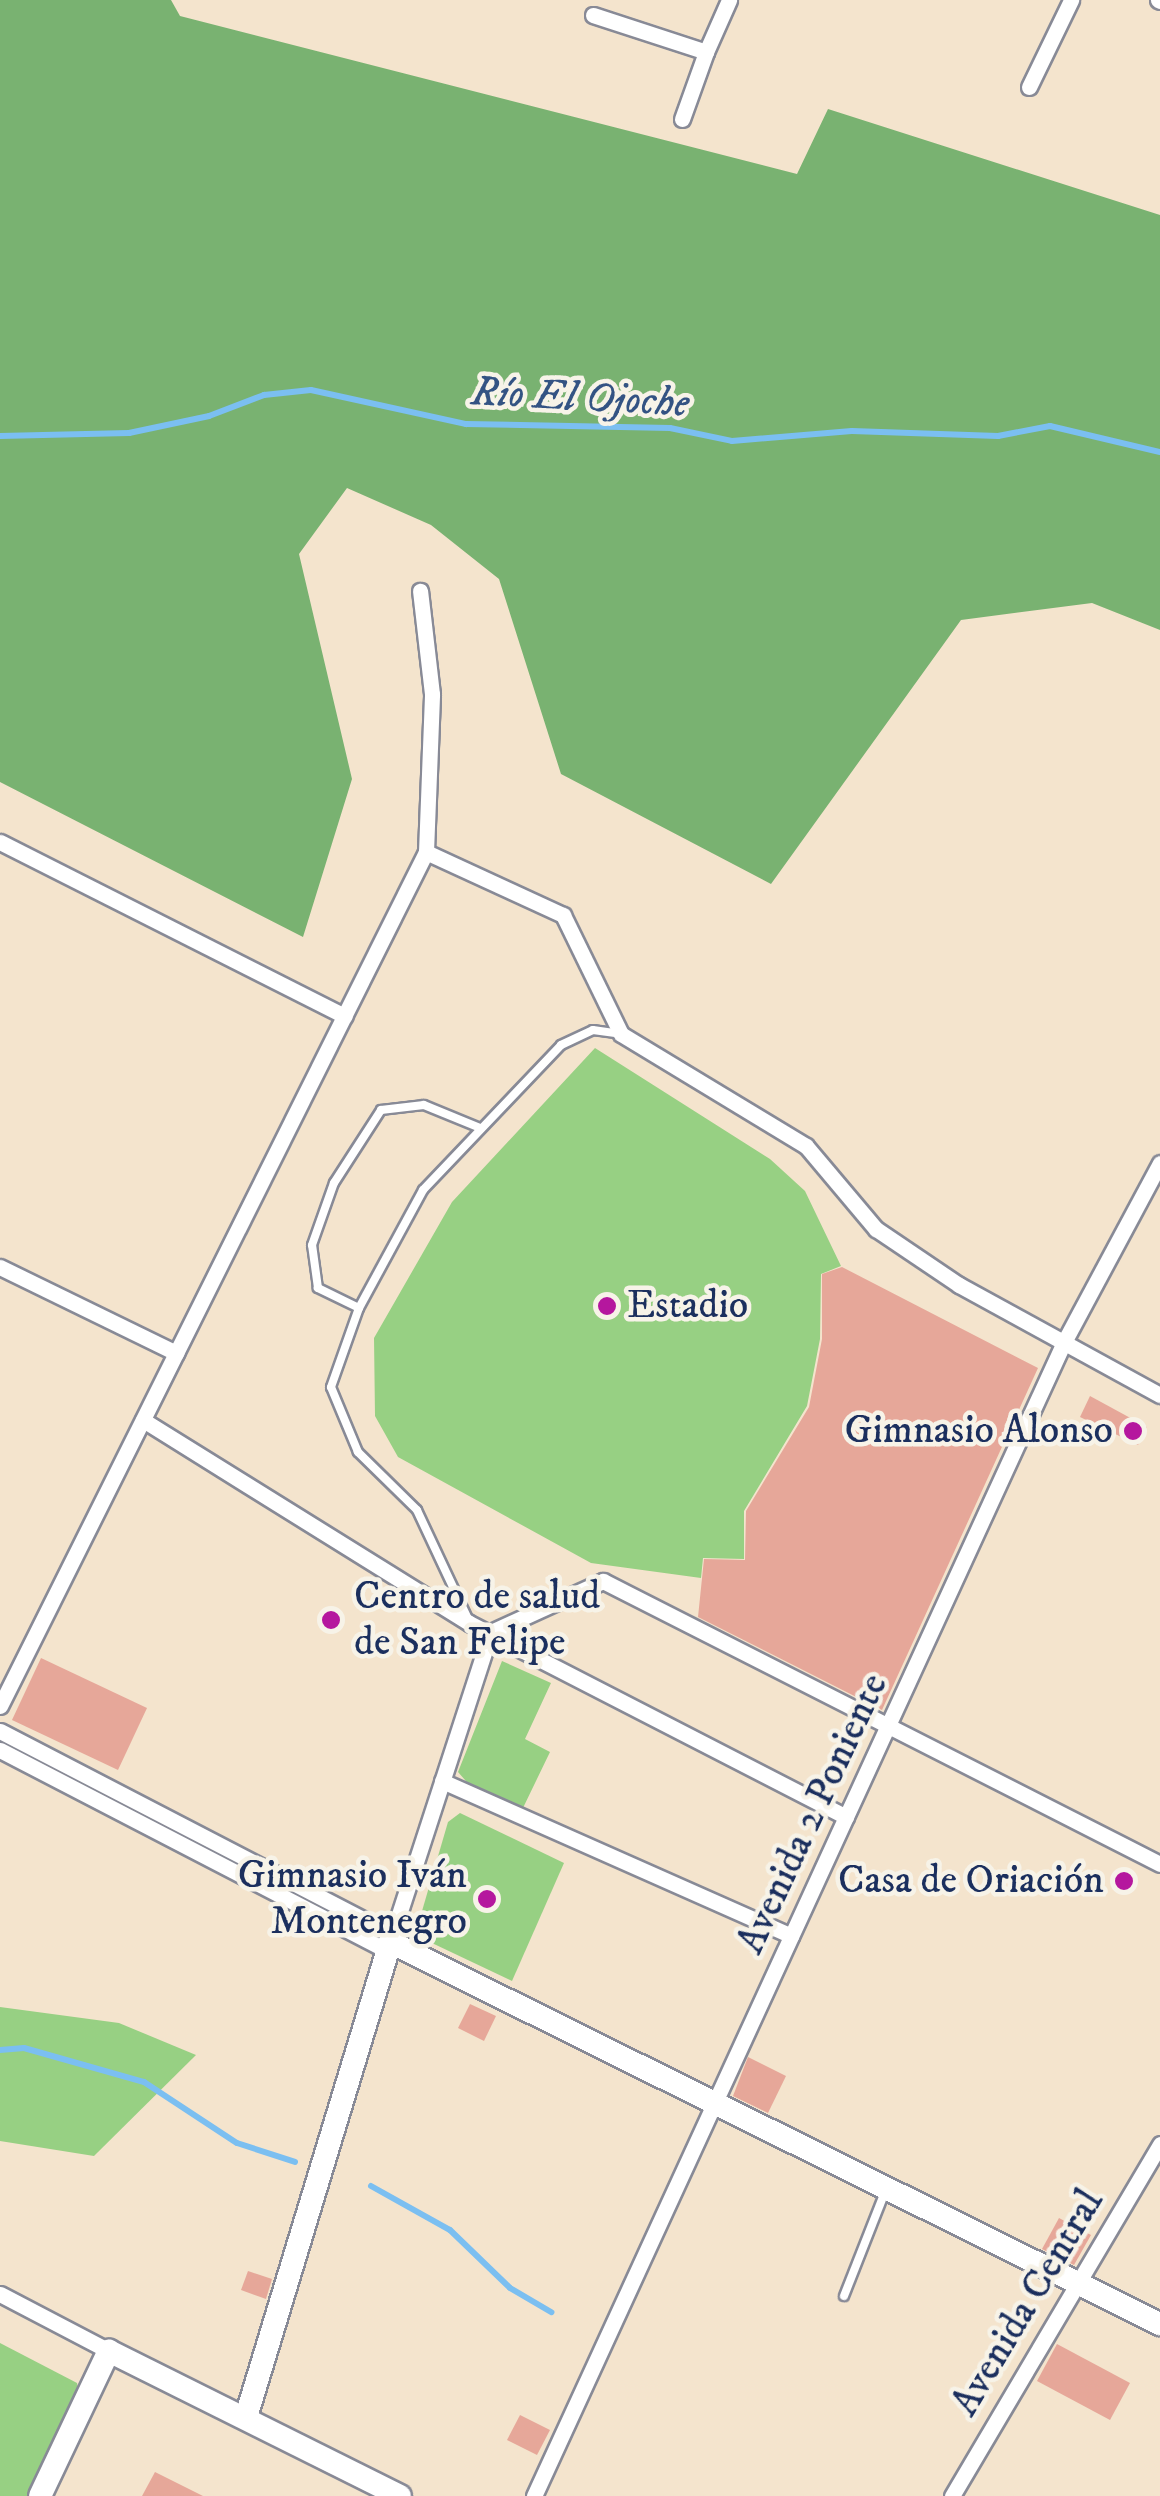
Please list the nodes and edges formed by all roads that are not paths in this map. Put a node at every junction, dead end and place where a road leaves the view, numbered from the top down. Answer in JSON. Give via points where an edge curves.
{"nodes":[{"id":1,"x":729,"y":0,"type":"edge"},
{"id":2,"x":1071,"y":0,"type":"edge"},
{"id":3,"x":593,"y":16,"type":"dead end"},
{"id":4,"x":706,"y":52,"type":"junction"},
{"id":5,"x":1029,"y":87,"type":"dead end"},
{"id":6,"x":682,"y":120,"type":"dead end"},
{"id":7,"x":420,"y":591,"type":"dead end"},
{"id":8,"x":0,"y":842,"type":"edge"},
{"id":9,"x":426,"y":852,"type":"junction"},
{"id":10,"x":344,"y":1016,"type":"junction"},
{"id":11,"x":620,"y":1034,"type":"junction"},
{"id":12,"x":480,"y":1128,"type":"junction"},
{"id":13,"x":1160,"y":1163,"type":"edge"},
{"id":14,"x":0,"y":1267,"type":"edge"},
{"id":15,"x":359,"y":1308,"type":"junction"},
{"id":16,"x":1064,"y":1342,"type":"junction"},
{"id":17,"x":176,"y":1353,"type":"junction"},
{"id":18,"x":1160,"y":1395,"type":"edge"},
{"id":19,"x":143,"y":1420,"type":"junction"},
{"id":20,"x":469,"y":1623,"type":"junction"},
{"id":21,"x":491,"y":1632,"type":"junction"},
{"id":22,"x":0,"y":1706,"type":"edge"},
{"id":23,"x":889,"y":1727,"type":"junction"},
{"id":24,"x":0,"y":1731,"type":"edge"},
{"id":25,"x":0,"y":1750,"type":"edge"},
{"id":26,"x":442,"y":1780,"type":"junction"},
{"id":27,"x":846,"y":1817,"type":"junction"},
{"id":28,"x":1160,"y":1864,"type":"edge"},
{"id":29,"x":791,"y":1936,"type":"junction"},
{"id":30,"x":390,"y":1943,"type":"junction"},
{"id":31,"x":718,"y":2104,"type":"junction"},
{"id":32,"x":1160,"y":2144,"type":"edge"},
{"id":33,"x":886,"y":2188,"type":"junction"},
{"id":34,"x":1078,"y":2283,"type":"junction"},
{"id":35,"x":0,"y":2294,"type":"edge"},
{"id":36,"x":844,"y":2296,"type":"dead end"},
{"id":37,"x":1160,"y":2324,"type":"edge"},
{"id":38,"x":109,"y":2351,"type":"junction"},
{"id":39,"x":246,"y":2417,"type":"junction"},
{"id":40,"x":40,"y":2496,"type":"edge"},
{"id":41,"x":400,"y":2496,"type":"edge"},
{"id":42,"x":534,"y":2496,"type":"edge"},
{"id":43,"x":952,"y":2496,"type":"edge"}],
"edges":[{"from":1,"to":4,"type":"street"},
{"from":2,"to":5,"type":"street"},
{"from":3,"to":4,"type":"street"},
{"from":4,"to":6,"type":"street"},
{"from":7,"to":9,"type":"street","via":[[432,694]]},
{"from":8,"to":10,"type":"street"},
{"from":9,"to":10,"type":"street"},
{"from":9,"to":11,"type":"street","via":[[563,914]]},
{"from":10,"to":17,"type":"street"},
{"from":11,"to":12,"type":"lane","via":[[593,1030],[561,1045]]},
{"from":11,"to":16,"type":"street","via":[[806,1146],[876,1229],[959,1285]]},
{"from":12,"to":15,"type":"lane","via":[[423,1190]]},
{"from":12,"to":15,"type":"lane","via":[[424,1105],[382,1110],[334,1183],[312,1245],[318,1288]]},
{"from":13,"to":16,"type":"street","name":"Avenida 2 Poniente"},
{"from":14,"to":17,"type":"street"},
{"from":15,"to":20,"type":"lane","via":[[331,1387],[358,1452],[417,1510]]},
{"from":16,"to":18,"type":"street"},
{"from":16,"to":23,"type":"street","name":"Avenida 2 Poniente"},
{"from":17,"to":19,"type":"street"},
{"from":19,"to":20,"type":"street"},
{"from":19,"to":22,"type":"street"},
{"from":20,"to":21,"type":"street"},
{"from":21,"to":23,"type":"street","via":[[602,1581]]},
{"from":21,"to":26,"type":"street"},
{"from":21,"to":27,"type":"street"},
{"from":23,"to":27,"type":"street","name":"Avenida 2 Poniente"},
{"from":23,"to":28,"type":"street"},
{"from":24,"to":30,"type":"street"},
{"from":25,"to":30,"type":"street"},
{"from":26,"to":29,"type":"street"},
{"from":26,"to":30,"type":"street"},
{"from":27,"to":29,"type":"street","name":"Avenida 2 Poniente"},
{"from":29,"to":31,"type":"street","name":"Avenida 2 Poniente"},
{"from":30,"to":31,"type":"street"},
{"from":30,"to":39,"type":"street"},
{"from":31,"to":33,"type":"street"},
{"from":31,"to":42,"type":"street","name":"Avenida 2 Poniente"},
{"from":32,"to":34,"type":"street","name":"Avenida Central"},
{"from":33,"to":34,"type":"street"},
{"from":33,"to":36,"type":"lane"},
{"from":34,"to":37,"type":"street"},
{"from":34,"to":43,"type":"street","name":"Avenida Central"},
{"from":35,"to":38,"type":"street"},
{"from":38,"to":39,"type":"street"},
{"from":38,"to":40,"type":"street"},
{"from":39,"to":41,"type":"street"}]}
